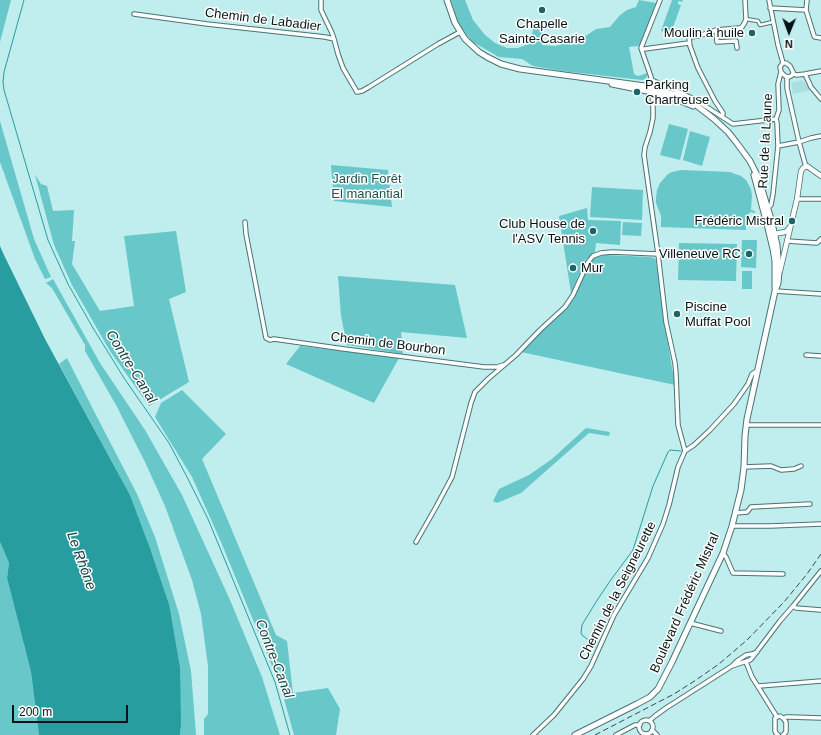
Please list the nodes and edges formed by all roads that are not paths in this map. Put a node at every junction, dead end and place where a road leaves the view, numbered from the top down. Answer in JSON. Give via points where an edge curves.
{"nodes":[{"id":1,"x":321,"y":0,"type":"edge"},
{"id":2,"x":447,"y":0,"type":"edge"},
{"id":3,"x":660,"y":0,"type":"edge"},
{"id":4,"x":745,"y":0,"type":"edge"},
{"id":5,"x":769,"y":0,"type":"edge"},
{"id":6,"x":807,"y":0,"type":"edge"},
{"id":7,"x":770,"y":8,"type":"junction"},
{"id":8,"x":806,"y":10,"type":"junction"},
{"id":9,"x":134,"y":14,"type":"dead end"},
{"id":10,"x":746,"y":19,"type":"junction"},
{"id":11,"x":773,"y":22,"type":"junction"},
{"id":12,"x":716,"y":30,"type":"junction"},
{"id":13,"x":460,"y":32,"type":"junction"},
{"id":14,"x":821,"y":38,"type":"edge"},
{"id":15,"x":334,"y":39,"type":"junction"},
{"id":16,"x":689,"y":43,"type":"junction"},
{"id":17,"x":737,"y":48,"type":"dead end"},
{"id":18,"x":644,"y":49,"type":"dead end"},
{"id":19,"x":783,"y":63,"type":"junction"},
{"id":20,"x":821,"y":71,"type":"edge"},
{"id":21,"x":781,"y":72,"type":"junction"},
{"id":22,"x":793,"y":74,"type":"junction"},
{"id":23,"x":805,"y":74,"type":"junction"},
{"id":24,"x":787,"y":77,"type":"junction"},
{"id":25,"x":652,"y":80,"type":"junction"},
{"id":26,"x":652,"y":90,"type":"junction"},
{"id":27,"x":816,"y":93,"type":"junction"},
{"id":28,"x":821,"y":93,"type":"edge"},
{"id":29,"x":821,"y":99,"type":"edge"},
{"id":30,"x":721,"y":116,"type":"junction"},
{"id":31,"x":776,"y":119,"type":"junction"},
{"id":32,"x":821,"y":136,"type":"edge"},
{"id":33,"x":799,"y":142,"type":"junction"},
{"id":34,"x":778,"y":146,"type":"junction"},
{"id":35,"x":744,"y":153,"type":"junction"},
{"id":36,"x":806,"y":167,"type":"junction"},
{"id":37,"x":821,"y":176,"type":"edge"},
{"id":38,"x":797,"y":199,"type":"junction"},
{"id":39,"x":821,"y":199,"type":"edge"},
{"id":40,"x":767,"y":208,"type":"junction"},
{"id":41,"x":245,"y":222,"type":"dead end"},
{"id":42,"x":790,"y":225,"type":"junction"},
{"id":43,"x":773,"y":237,"type":"junction"},
{"id":44,"x":821,"y":239,"type":"edge"},
{"id":45,"x":787,"y":242,"type":"junction"},
{"id":46,"x":777,"y":245,"type":"junction"},
{"id":47,"x":658,"y":254,"type":"junction"},
{"id":48,"x":779,"y":272,"type":"junction"},
{"id":49,"x":775,"y":291,"type":"junction"},
{"id":50,"x":821,"y":294,"type":"edge"},
{"id":51,"x":806,"y":356,"type":"dead end"},
{"id":52,"x":821,"y":356,"type":"edge"},
{"id":53,"x":504,"y":365,"type":"junction"},
{"id":54,"x":757,"y":372,"type":"junction"},
{"id":55,"x":746,"y":426,"type":"junction"},
{"id":56,"x":821,"y":426,"type":"edge"},
{"id":57,"x":685,"y":451,"type":"junction"},
{"id":58,"x":801,"y":466,"type":"dead end"},
{"id":59,"x":744,"y":467,"type":"junction"},
{"id":60,"x":810,"y":504,"type":"dead end"},
{"id":61,"x":735,"y":513,"type":"junction"},
{"id":62,"x":821,"y":524,"type":"edge"},
{"id":63,"x":732,"y":526,"type":"junction"},
{"id":64,"x":416,"y":542,"type":"dead end"},
{"id":65,"x":723,"y":553,"type":"junction"},
{"id":66,"x":821,"y":571,"type":"edge"},
{"id":67,"x":783,"y":574,"type":"dead end"},
{"id":68,"x":793,"y":606,"type":"junction"},
{"id":69,"x":821,"y":610,"type":"edge"},
{"id":70,"x":690,"y":624,"type":"junction"},
{"id":71,"x":721,"y":631,"type":"dead end"},
{"id":72,"x":757,"y":652,"type":"junction"},
{"id":73,"x":746,"y":662,"type":"junction"},
{"id":74,"x":732,"y":666,"type":"junction"},
{"id":75,"x":821,"y":681,"type":"edge"},
{"id":76,"x":758,"y":686,"type":"junction"},
{"id":77,"x":777,"y":717,"type":"junction"},
{"id":78,"x":821,"y":718,"type":"edge"},
{"id":79,"x":784,"y":719,"type":"junction"},
{"id":80,"x":649,"y":722,"type":"junction"},
{"id":81,"x":640,"y":725,"type":"junction"},
{"id":82,"x":628,"y":729,"type":"junction"},
{"id":83,"x":652,"y":730,"type":"junction"},
{"id":84,"x":642,"y":734,"type":"edge"},
{"id":85,"x":785,"y":734,"type":"edge"},
{"id":86,"x":533,"y":735,"type":"edge"},
{"id":87,"x":575,"y":735,"type":"edge"},
{"id":88,"x":616,"y":735,"type":"edge"},
{"id":89,"x":629,"y":735,"type":"edge"},
{"id":90,"x":658,"y":735,"type":"edge"},
{"id":91,"x":777,"y":735,"type":"edge"}],
"edges":[{"from":1,"to":15,"type":"street","via":[[321,10]]},
{"from":2,"to":13,"type":"main road"},
{"from":3,"to":25,"type":"street","via":[[641,48]]},
{"from":4,"to":10,"type":"street"},
{"from":5,"to":7,"type":"street"},
{"from":6,"to":8,"type":"street"},
{"from":7,"to":8,"type":"street"},
{"from":7,"to":11,"type":"street"},
{"from":8,"to":14,"type":"street","via":[[814,36]]},
{"from":9,"to":15,"type":"street","name":"Chemin de Labadier"},
{"from":10,"to":11,"type":"street","via":[[758,21],[760,25]]},
{"from":10,"to":12,"type":"street","via":[[744,25],[739,28]]},
{"from":11,"to":19,"type":"street"},
{"from":12,"to":16,"type":"street","via":[[689,37]]},
{"from":12,"to":17,"type":"street","via":[[717,42],[736,41]]},
{"from":13,"to":15,"type":"street","name":"Chemin de Labadier","via":[[357,92],[343,68]]},
{"from":13,"to":26,"type":"main road","via":[[479,52],[501,64],[520,69],[622,82]]},
{"from":16,"to":18,"type":"street"},
{"from":16,"to":30,"type":"street","via":[[698,68],[723,113]]},
{"from":19,"to":21,"type":"street","via":[[780,67]]},
{"from":19,"to":22,"type":"street","via":[[790,66]]},
{"from":20,"to":23,"type":"street"},
{"from":21,"to":24,"type":"street"},
{"from":21,"to":31,"type":"street","name":"Rue de la Laune","via":[[778,84],[779,110]]},
{"from":22,"to":23,"type":"street"},
{"from":22,"to":24,"type":"street"},
{"from":23,"to":27,"type":"street","via":[[809,85]]},
{"from":24,"to":33,"type":"street"},
{"from":25,"to":26,"type":"street"},
{"from":25,"to":30,"type":"street","via":[[696,100]]},
{"from":26,"to":35,"type":"main road","via":[[676,95],[705,112],[728,132]]},
{"from":26,"to":47,"type":"street","via":[[653,118],[644,155]]},
{"from":27,"to":28,"type":"street"},
{"from":27,"to":29,"type":"street"},
{"from":30,"to":31,"type":"street","via":[[732,124]]},
{"from":31,"to":34,"type":"street","name":"Rue de la Laune"},
{"from":32,"to":33,"type":"street"},
{"from":33,"to":34,"type":"street"},
{"from":33,"to":36,"type":"street"},
{"from":34,"to":40,"type":"street","name":"Rue de la Laune","via":[[773,199]]},
{"from":35,"to":40,"type":"main road","via":[[758,177]]},
{"from":35,"to":43,"type":"main road"},
{"from":36,"to":37,"type":"street"},
{"from":36,"to":38,"type":"street","name":"Boulevard Frédéric Mistral","via":[[801,171]]},
{"from":38,"to":39,"type":"street"},
{"from":38,"to":42,"type":"street","name":"Boulevard Frédéric Mistral"},
{"from":40,"to":43,"type":"main road"},
{"from":41,"to":53,"type":"street","name":"Chemin de Bourbon","via":[[266,338],[484,367]]},
{"from":42,"to":43,"type":"street","via":[[788,230]]},
{"from":42,"to":45,"type":"street","name":"Boulevard Frédéric Mistral"},
{"from":43,"to":46,"type":"main road","name":"Boulevard Frédéric Mistral"},
{"from":43,"to":49,"type":"main road","name":"Boulevard Frédéric Mistral"},
{"from":44,"to":45,"type":"street","via":[[817,243]]},
{"from":45,"to":46,"type":"street","via":[[782,246]]},
{"from":45,"to":48,"type":"street","name":"Boulevard Frédéric Mistral"},
{"from":46,"to":48,"type":"main road","name":"Boulevard Frédéric Mistral"},
{"from":47,"to":53,"type":"street","via":[[612,252],[593,256],[565,307]]},
{"from":47,"to":57,"type":"street","via":[[666,322],[675,363],[678,425]]},
{"from":48,"to":49,"type":"main road","name":"Boulevard Frédéric Mistral"},
{"from":49,"to":50,"type":"street"},
{"from":49,"to":54,"type":"main road","name":"Boulevard Frédéric Mistral"},
{"from":51,"to":52,"type":"street"},
{"from":53,"to":64,"type":"street","via":[[476,392],[452,477]]},
{"from":54,"to":55,"type":"main road","name":"Boulevard Frédéric Mistral"},
{"from":54,"to":57,"type":"street","name":"Chemin de la Seigneurette","via":[[752,374],[734,404],[710,430]]},
{"from":55,"to":56,"type":"street"},
{"from":55,"to":59,"type":"main road","name":"Boulevard Frédéric Mistral"},
{"from":57,"to":86,"type":"street","name":"Chemin de la Seigneurette","via":[[678,467],[663,524],[648,558],[614,616],[591,666],[554,714]]},
{"from":58,"to":59,"type":"street","via":[[794,470],[782,470],[771,466]]},
{"from":59,"to":61,"type":"main road","name":"Boulevard Frédéric Mistral"},
{"from":60,"to":61,"type":"street","via":[[751,508],[747,512]]},
{"from":61,"to":63,"type":"main road","name":"Boulevard Frédéric Mistral"},
{"from":62,"to":63,"type":"street"},
{"from":63,"to":65,"type":"main road","name":"Boulevard Frédéric Mistral"},
{"from":65,"to":67,"type":"street","via":[[733,573]]},
{"from":65,"to":70,"type":"main road","name":"Boulevard Frédéric Mistral"},
{"from":66,"to":68,"type":"street"},
{"from":68,"to":69,"type":"street"},
{"from":68,"to":72,"type":"street"},
{"from":70,"to":71,"type":"street"},
{"from":70,"to":87,"type":"main road","name":"Boulevard Frédéric Mistral","via":[[658,689],[650,697]]},
{"from":72,"to":73,"type":"street"},
{"from":72,"to":74,"type":"street","via":[[746,654]]},
{"from":73,"to":74,"type":"street"},
{"from":73,"to":76,"type":"street"},
{"from":74,"to":80,"type":"street","via":[[666,708]]},
{"from":75,"to":76,"type":"street"},
{"from":76,"to":77,"type":"street"},
{"from":77,"to":79,"type":"street"},
{"from":77,"to":91,"type":"street"},
{"from":78,"to":79,"type":"street","via":[[790,716]]},
{"from":79,"to":85,"type":"street","via":[[787,729]]},
{"from":80,"to":81,"type":"street","via":[[644,721]]},
{"from":80,"to":83,"type":"street"},
{"from":81,"to":82,"type":"street"},
{"from":81,"to":84,"type":"street"},
{"from":82,"to":88,"type":"street"},
{"from":82,"to":89,"type":"street"},
{"from":83,"to":84,"type":"street","via":[[648,734]]},
{"from":83,"to":90,"type":"street"}]}
